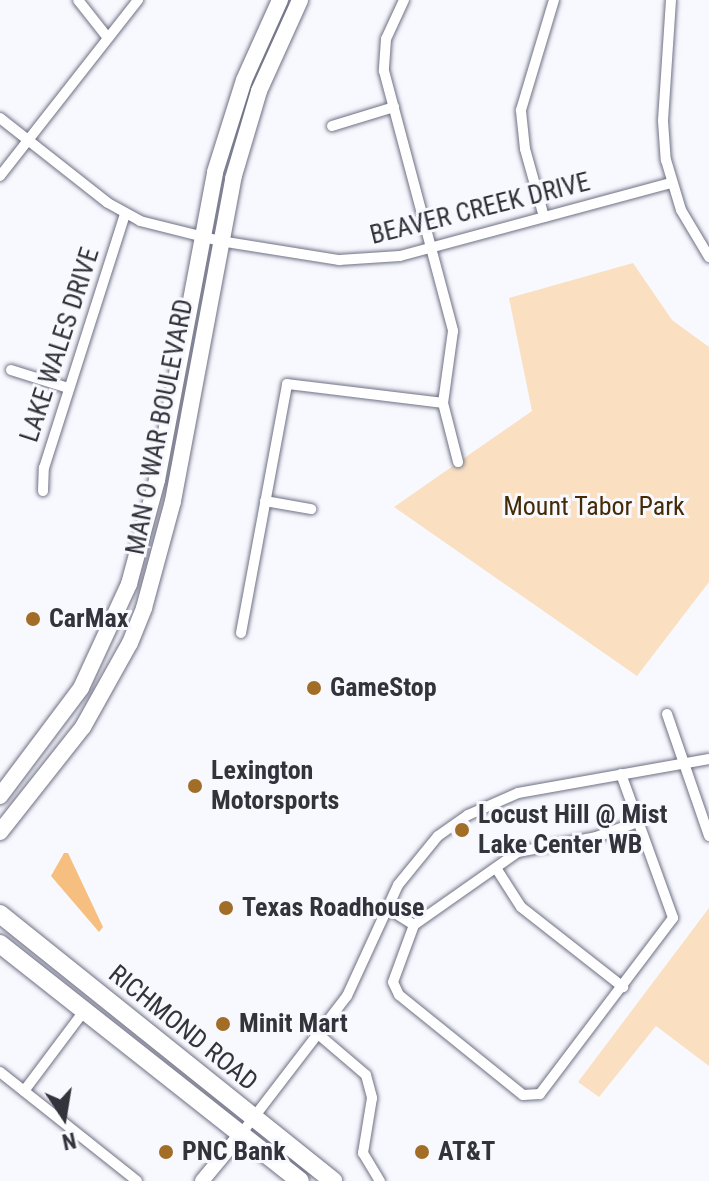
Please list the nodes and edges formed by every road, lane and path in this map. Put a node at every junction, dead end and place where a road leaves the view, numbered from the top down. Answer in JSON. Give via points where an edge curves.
{"nodes":[{"id":1,"x":78,"y":0,"type":"edge"},
{"id":2,"x":138,"y":0,"type":"edge"},
{"id":3,"x":280,"y":0,"type":"edge"},
{"id":4,"x":300,"y":0,"type":"edge"},
{"id":5,"x":404,"y":0,"type":"edge"},
{"id":6,"x":554,"y":0,"type":"edge"},
{"id":7,"x":671,"y":0,"type":"edge"},
{"id":8,"x":108,"y":38,"type":"junction"},
{"id":9,"x":394,"y":107,"type":"junction"},
{"id":10,"x":0,"y":118,"type":"edge"},
{"id":11,"x":332,"y":126,"type":"dead end"},
{"id":12,"x":28,"y":141,"type":"junction"},
{"id":13,"x":0,"y":176,"type":"edge"},
{"id":14,"x":671,"y":183,"type":"junction"},
{"id":15,"x":125,"y":214,"type":"junction"},
{"id":16,"x":544,"y":217,"type":"junction"},
{"id":17,"x":203,"y":238,"type":"junction"},
{"id":18,"x":220,"y":241,"type":"junction"},
{"id":19,"x":431,"y":247,"type":"junction"},
{"id":20,"x":709,"y":257,"type":"edge"},
{"id":21,"x":11,"y":370,"type":"dead end"},
{"id":22,"x":68,"y":388,"type":"junction"},
{"id":23,"x":443,"y":403,"type":"junction"},
{"id":24,"x":458,"y":462,"type":"dead end"},
{"id":25,"x":43,"y":491,"type":"dead end"},
{"id":26,"x":265,"y":501,"type":"junction"},
{"id":27,"x":311,"y":509,"type":"dead end"},
{"id":28,"x":241,"y":633,"type":"dead end"},
{"id":29,"x":667,"y":714,"type":"dead end"},
{"id":30,"x":709,"y":759,"type":"edge"},
{"id":31,"x":683,"y":763,"type":"junction"},
{"id":32,"x":621,"y":774,"type":"junction"},
{"id":33,"x":0,"y":796,"type":"edge"},
{"id":34,"x":638,"y":822,"type":"junction"},
{"id":35,"x":0,"y":832,"type":"edge"},
{"id":36,"x":709,"y":836,"type":"edge"},
{"id":37,"x":496,"y":868,"type":"junction"},
{"id":38,"x":387,"y":908,"type":"junction"},
{"id":39,"x":0,"y":914,"type":"edge"},
{"id":40,"x":414,"y":925,"type":"junction"},
{"id":41,"x":0,"y":944,"type":"edge"},
{"id":42,"x":623,"y":987,"type":"junction"},
{"id":43,"x":84,"y":1011,"type":"junction"},
{"id":44,"x":318,"y":1034,"type":"junction"},
{"id":45,"x":0,"y":1072,"type":"edge"},
{"id":46,"x":24,"y":1091,"type":"junction"},
{"id":47,"x":253,"y":1117,"type":"junction"},
{"id":48,"x":241,"y":1134,"type":"junction"},
{"id":49,"x":137,"y":1181,"type":"edge"},
{"id":50,"x":202,"y":1181,"type":"edge"},
{"id":51,"x":300,"y":1181,"type":"edge"},
{"id":52,"x":333,"y":1181,"type":"edge"},
{"id":53,"x":380,"y":1181,"type":"edge"}],
"edges":[{"from":1,"to":8,"type":"street"},
{"from":2,"to":8,"type":"street"},
{"from":3,"to":17,"type":"main road","name":"MAN O WAR BOULEVARD","via":[[233,111]]},
{"from":4,"to":18,"type":"main road","name":"MAN O WAR BOULEVARD","via":[[245,133]]},
{"from":5,"to":9,"type":"street","via":[[384,51]]},
{"from":6,"to":16,"type":"street","via":[[521,110],[525,149]]},
{"from":7,"to":14,"type":"street","via":[[663,121]]},
{"from":8,"to":12,"type":"street"},
{"from":9,"to":11,"type":"street"},
{"from":9,"to":19,"type":"street"},
{"from":10,"to":12,"type":"street","name":"BEAVER CREEK DRIVE"},
{"from":12,"to":13,"type":"street"},
{"from":12,"to":15,"type":"street","name":"BEAVER CREEK DRIVE"},
{"from":14,"to":16,"type":"street","name":"BEAVER CREEK DRIVE"},
{"from":14,"to":20,"type":"street"},
{"from":15,"to":17,"type":"street","name":"BEAVER CREEK DRIVE"},
{"from":15,"to":22,"type":"street","name":"LAKE WALES DRIVE"},
{"from":16,"to":19,"type":"street","name":"BEAVER CREEK DRIVE"},
{"from":17,"to":18,"type":"street","name":"BEAVER CREEK DRIVE"},
{"from":17,"to":33,"type":"main road","name":"MAN O WAR BOULEVARD","via":[[157,480],[129,584],[81,688]]},
{"from":18,"to":19,"type":"street","name":"BEAVER CREEK DRIVE","via":[[358,261]]},
{"from":18,"to":35,"type":"main road","name":"MAN O WAR BOULEVARD","via":[[173,501],[144,608],[83,727]]},
{"from":19,"to":23,"type":"street","via":[[453,331]]},
{"from":21,"to":22,"type":"street"},
{"from":22,"to":25,"type":"street","name":"LAKE WALES DRIVE","via":[[44,468]]},
{"from":23,"to":24,"type":"street"},
{"from":23,"to":26,"type":"street","via":[[287,384]]},
{"from":26,"to":27,"type":"street"},
{"from":26,"to":28,"type":"street"},
{"from":29,"to":31,"type":"street"},
{"from":30,"to":31,"type":"street"},
{"from":31,"to":32,"type":"street"},
{"from":31,"to":36,"type":"street"},
{"from":32,"to":34,"type":"street"},
{"from":32,"to":38,"type":"street","via":[[518,793],[468,815],[415,861]]},
{"from":34,"to":37,"type":"street","via":[[596,837],[518,852]]},
{"from":34,"to":42,"type":"street","via":[[673,918]]},
{"from":37,"to":40,"type":"street"},
{"from":37,"to":42,"type":"street","via":[[521,907]]},
{"from":38,"to":40,"type":"street"},
{"from":38,"to":44,"type":"street","via":[[357,979]]},
{"from":39,"to":47,"type":"highway","name":"RICHMOND ROAD"},
{"from":40,"to":42,"type":"street","via":[[393,982],[399,995],[523,1095],[540,1094]]},
{"from":41,"to":43,"type":"highway","name":"RICHMOND ROAD"},
{"from":43,"to":46,"type":"street"},
{"from":43,"to":48,"type":"highway","name":"RICHMOND ROAD"},
{"from":44,"to":47,"type":"street"},
{"from":44,"to":53,"type":"street","via":[[366,1075],[372,1098],[363,1153]]},
{"from":45,"to":46,"type":"street"},
{"from":46,"to":49,"type":"street"},
{"from":47,"to":48,"type":"street"},
{"from":47,"to":52,"type":"highway","name":"RICHMOND ROAD"},
{"from":48,"to":50,"type":"street"},
{"from":48,"to":51,"type":"highway","name":"RICHMOND ROAD"}]}
